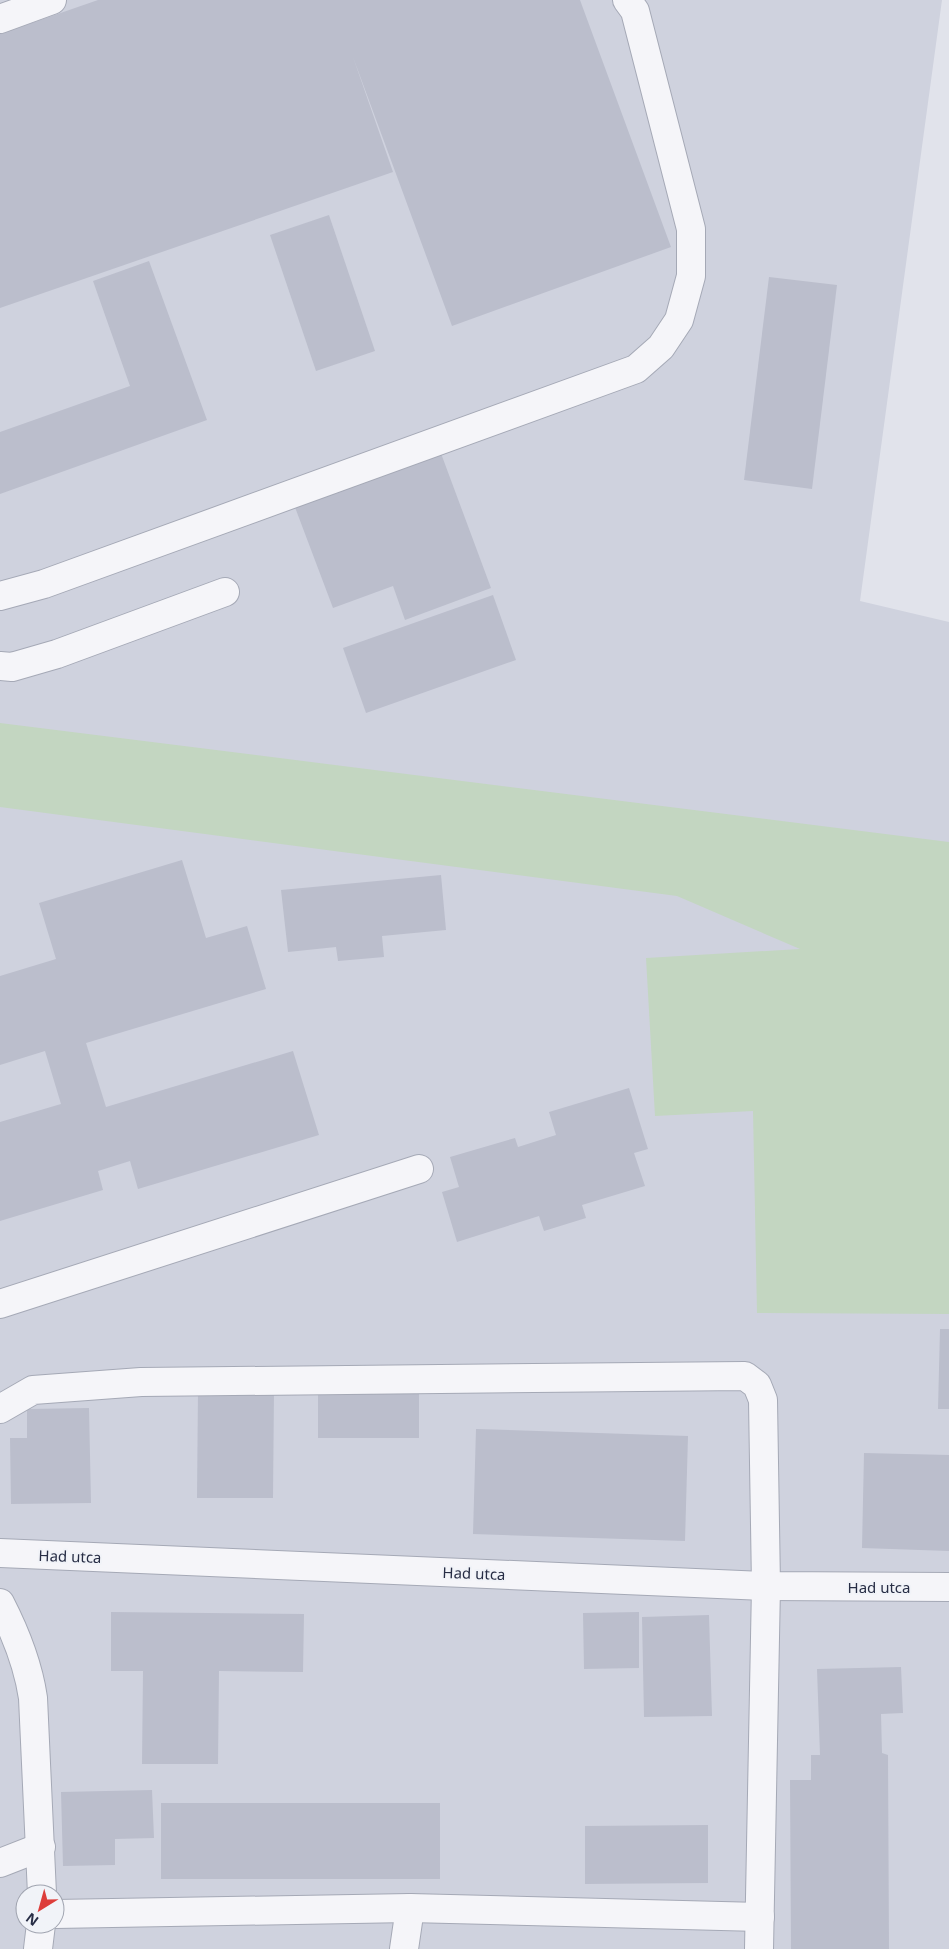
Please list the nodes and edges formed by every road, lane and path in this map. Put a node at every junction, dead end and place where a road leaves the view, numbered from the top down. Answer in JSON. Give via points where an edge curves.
{"nodes":[{"id":1,"x":52,"y":0,"type":"edge"},
{"id":2,"x":627,"y":0,"type":"edge"},
{"id":3,"x":0,"y":19,"type":"edge"},
{"id":4,"x":226,"y":592,"type":"dead end"},
{"id":5,"x":0,"y":596,"type":"edge"},
{"id":6,"x":0,"y":666,"type":"edge"},
{"id":7,"x":419,"y":1170,"type":"dead end"},
{"id":8,"x":0,"y":1304,"type":"edge"},
{"id":9,"x":0,"y":1409,"type":"edge"},
{"id":10,"x":0,"y":1553,"type":"edge"},
{"id":11,"x":766,"y":1586,"type":"junction"},
{"id":12,"x":949,"y":1587,"type":"edge"},
{"id":13,"x":0,"y":1603,"type":"edge"},
{"id":14,"x":41,"y":1847,"type":"junction"},
{"id":15,"x":0,"y":1863,"type":"edge"},
{"id":16,"x":42,"y":1884,"type":"edge"},
{"id":17,"x":410,"y":1908,"type":"junction"},
{"id":18,"x":65,"y":1914,"type":"edge"},
{"id":19,"x":760,"y":1917,"type":"junction"},
{"id":20,"x":40,"y":1934,"type":"edge"},
{"id":21,"x":38,"y":1949,"type":"edge"},
{"id":22,"x":404,"y":1949,"type":"edge"},
{"id":23,"x":759,"y":1949,"type":"edge"}],
"edges":[{"from":1,"to":3,"type":"street"},
{"from":2,"to":5,"type":"street","via":[[635,10],[691,229],[691,276],[679,320],[661,347],[636,369],[44,584]]},
{"from":4,"to":6,"type":"street","via":[[57,654],[12,667]]},
{"from":7,"to":8,"type":"street"},
{"from":9,"to":11,"type":"street","via":[[33,1390],[141,1382],[745,1376],[757,1385],[763,1400]]},
{"from":10,"to":11,"type":"street","name":"Had utca"},
{"from":11,"to":12,"type":"street","name":"Had utca"},
{"from":11,"to":19,"type":"street"},
{"from":13,"to":14,"type":"street","via":[[20,1646],[33,1698]]},
{"from":14,"to":15,"type":"street"},
{"from":14,"to":16,"type":"street"},
{"from":17,"to":18,"type":"street"},
{"from":17,"to":19,"type":"street"},
{"from":17,"to":22,"type":"street"},
{"from":19,"to":23,"type":"street"},
{"from":20,"to":21,"type":"street"}]}
